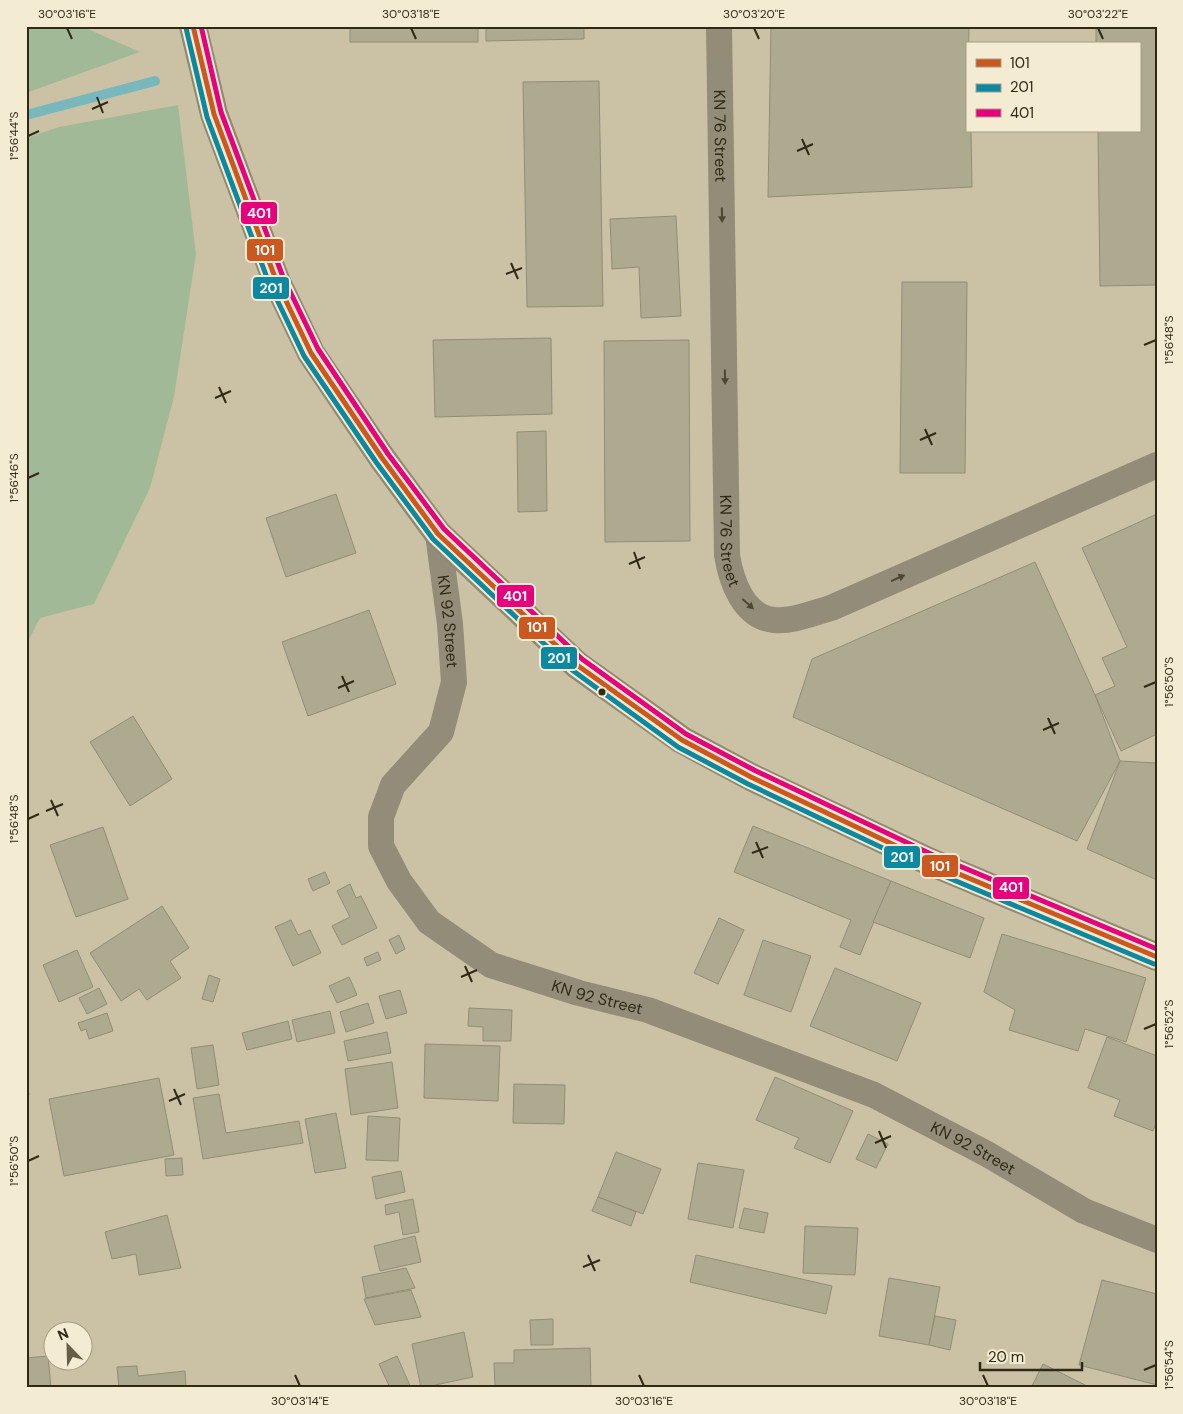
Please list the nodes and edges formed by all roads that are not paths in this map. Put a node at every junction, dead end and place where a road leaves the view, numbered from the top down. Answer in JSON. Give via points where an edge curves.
{"nodes":[{"id":1,"x":193,"y":26,"type":"edge"},
{"id":2,"x":719,"y":26,"type":"edge"},
{"id":3,"x":1157,"y":464,"type":"edge"},
{"id":4,"x":438,"y":534,"type":"junction"},
{"id":5,"x":1157,"y":958,"type":"edge"},
{"id":6,"x":1157,"y":1240,"type":"edge"}],
"edges":[{"from":1,"to":4,"type":"main road","via":[[214,114],[227,151],[276,280],[311,353]]},
{"from":2,"to":3,"type":"street","name":"KN 76 Street","one_way":true,"via":[[727,555],[731,576],[741,598],[773,620],[796,618],[831,608]]},
{"from":4,"to":5,"type":"main road","via":[[577,665],[682,740],[928,862]]},
{"from":4,"to":6,"type":"street","name":"KN 92 Street","via":[[454,682],[441,732],[393,785],[381,816],[382,846],[399,881],[429,922],[491,965],[579,993],[648,1010],[874,1095],[987,1154],[1084,1211]]}]}
